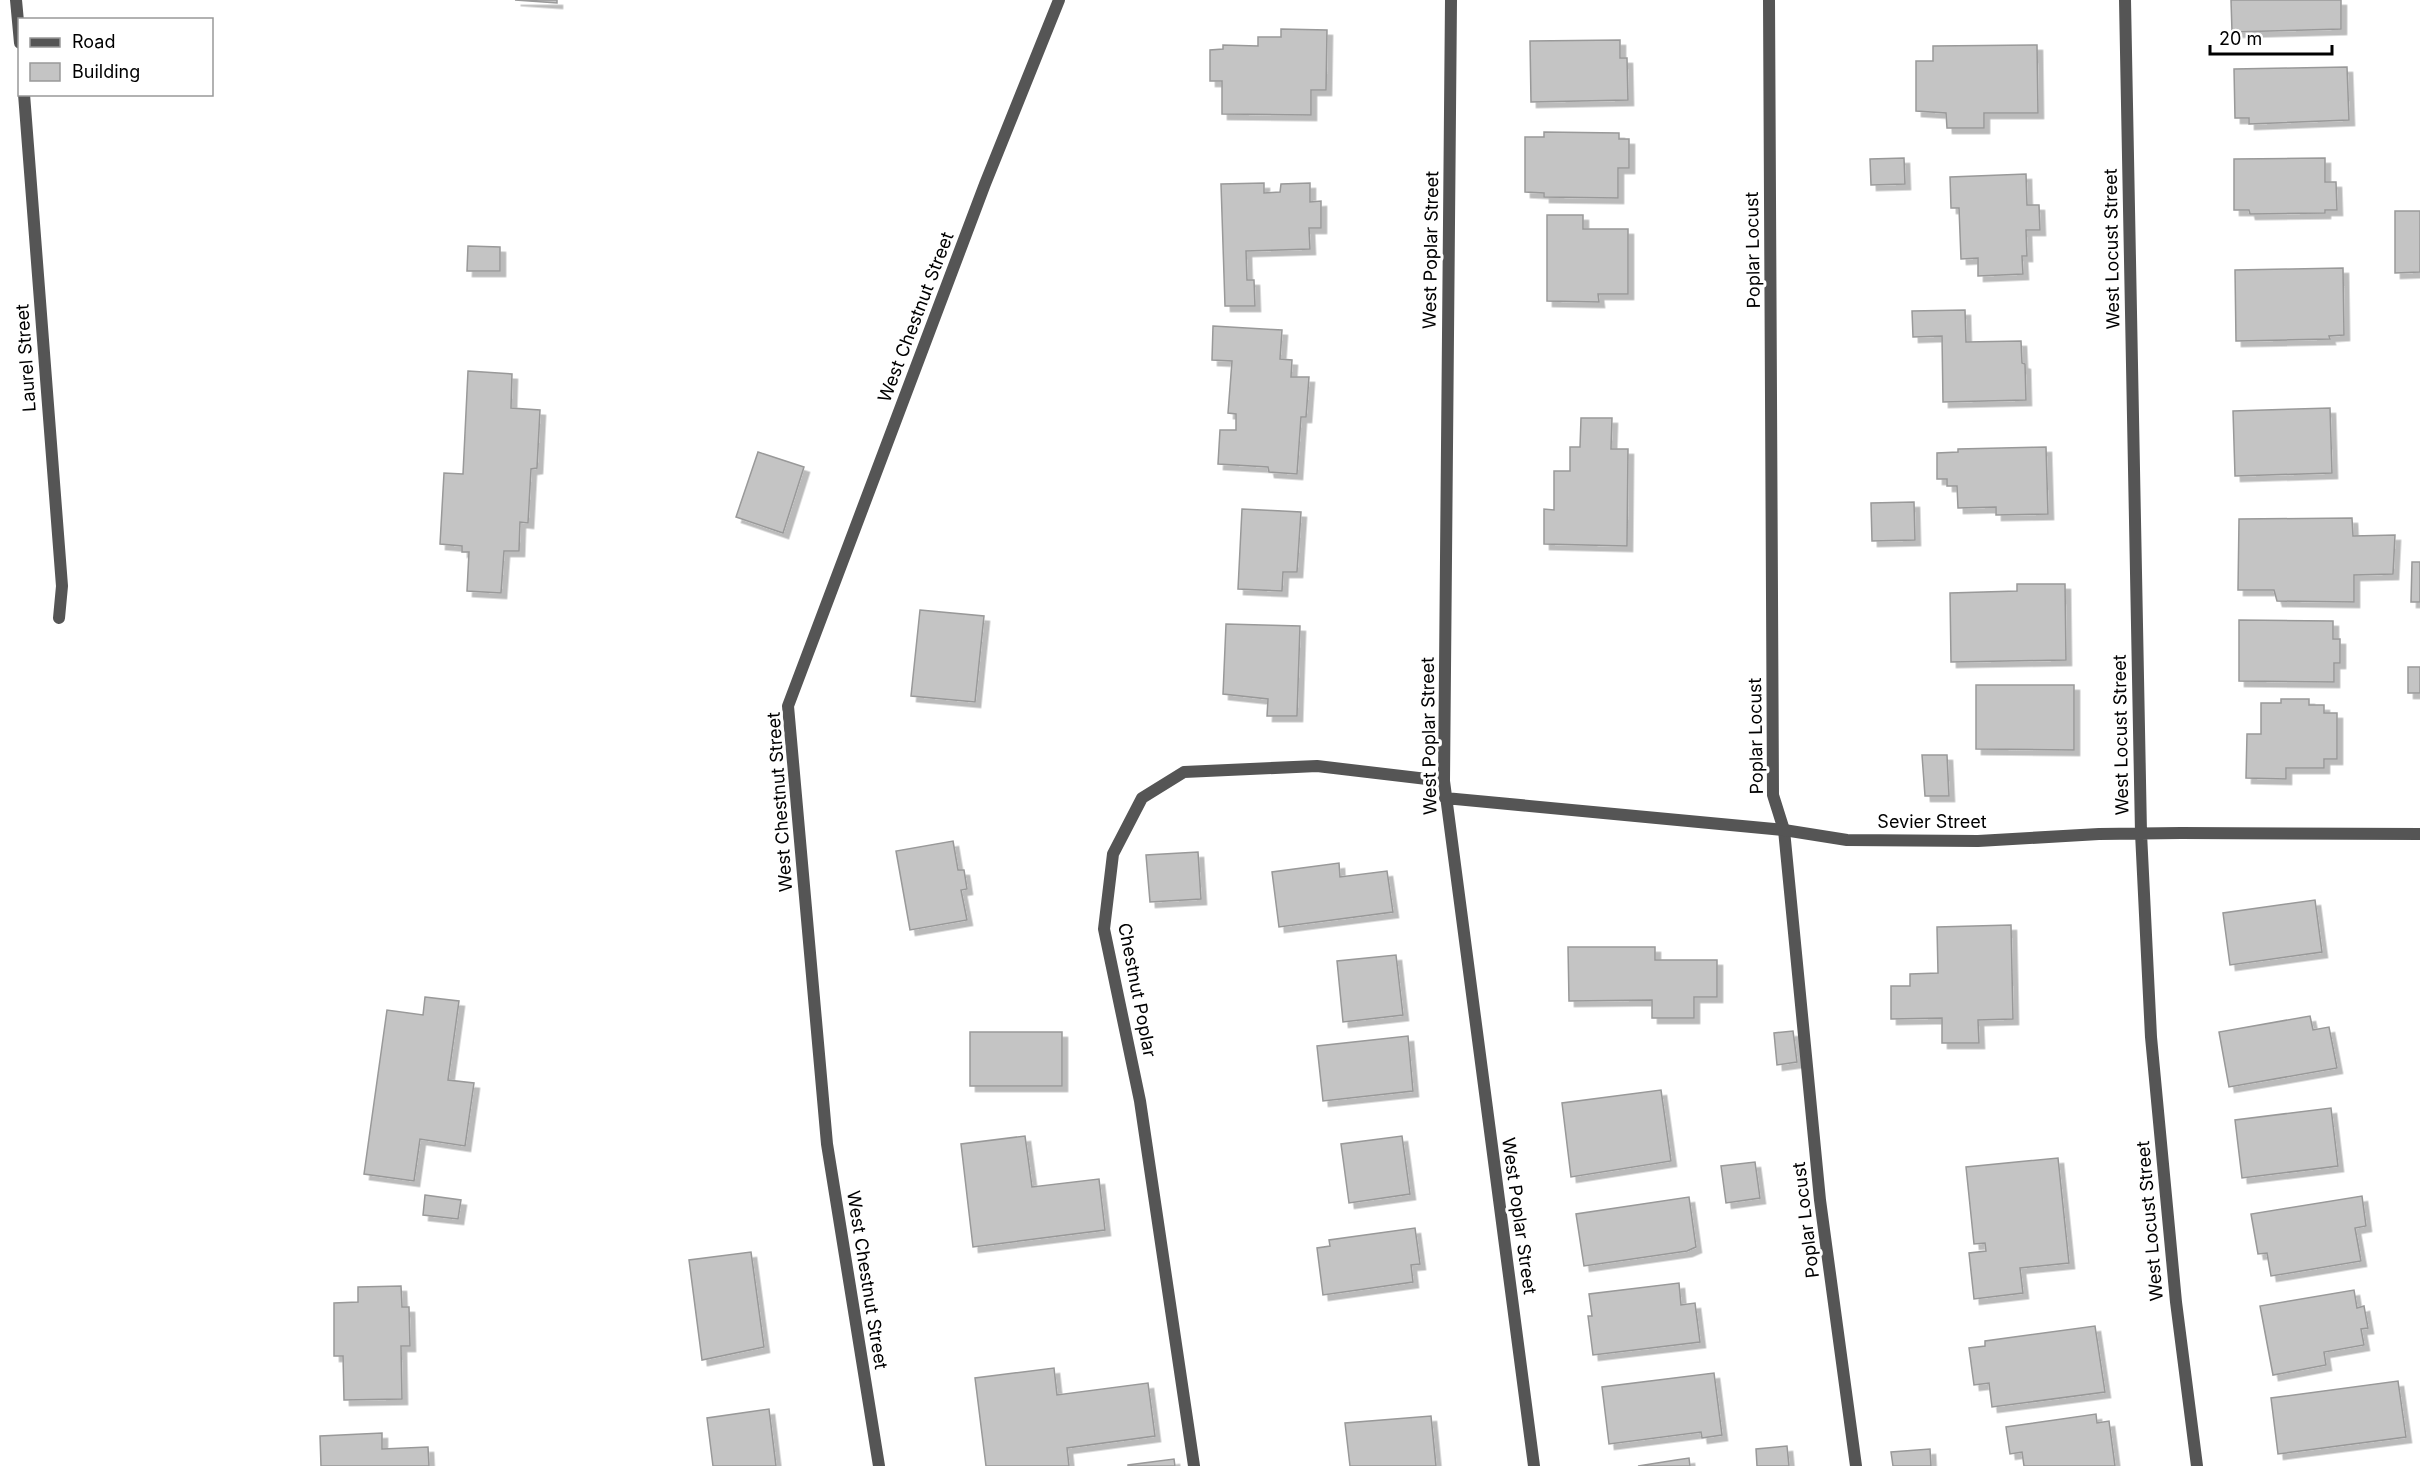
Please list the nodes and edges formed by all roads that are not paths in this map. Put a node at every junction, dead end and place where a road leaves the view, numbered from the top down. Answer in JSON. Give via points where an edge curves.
{"nodes":[{"id":1,"x":16,"y":0,"type":"edge"},
{"id":2,"x":1059,"y":0,"type":"edge"},
{"id":3,"x":1451,"y":0,"type":"edge"},
{"id":4,"x":1769,"y":0,"type":"edge"},
{"id":5,"x":2125,"y":0,"type":"edge"},
{"id":6,"x":18,"y":22,"type":"edge"},
{"id":7,"x":24,"y":96,"type":"edge"},
{"id":8,"x":59,"y":618,"type":"dead end"},
{"id":9,"x":1444,"y":781,"type":"junction"},
{"id":10,"x":1445,"y":798,"type":"junction"},
{"id":11,"x":1784,"y":830,"type":"junction"},
{"id":12,"x":2141,"y":833,"type":"junction"},
{"id":13,"x":2420,"y":834,"type":"edge"},
{"id":14,"x":879,"y":1466,"type":"edge"},
{"id":15,"x":1194,"y":1466,"type":"edge"},
{"id":16,"x":1534,"y":1466,"type":"edge"},
{"id":17,"x":1856,"y":1466,"type":"edge"},
{"id":18,"x":2197,"y":1466,"type":"edge"}],
"edges":[{"from":1,"to":6,"type":"street"},
{"from":2,"to":14,"type":"street","name":"West Chestnut Street","via":[[985,184],[788,706],[827,1144]]},
{"from":3,"to":9,"type":"street","name":"West Poplar Street"},
{"from":4,"to":11,"type":"street","name":"Poplar Locust","via":[[1773,795]]},
{"from":5,"to":12,"type":"street","name":"West Locust Street"},
{"from":7,"to":8,"type":"street","name":"Laurel Street","via":[[62,586]]},
{"from":9,"to":10,"type":"street","name":"West Poplar Street"},
{"from":9,"to":15,"type":"street","name":"Chestnut Poplar","via":[[1317,766],[1184,772],[1142,798],[1113,854],[1104,929],[1140,1101]]},
{"from":10,"to":11,"type":"street","name":"Sevier Street"},
{"from":10,"to":16,"type":"street","name":"West Poplar Street"},
{"from":11,"to":12,"type":"street","name":"Sevier Street","via":[[1847,840],[1978,842]]},
{"from":11,"to":17,"type":"street","name":"Poplar Locust","via":[[1820,1200]]},
{"from":12,"to":13,"type":"street","name":"Sevier Street"},
{"from":12,"to":18,"type":"street","name":"West Locust Street","via":[[2151,1037],[2176,1302]]}]}
